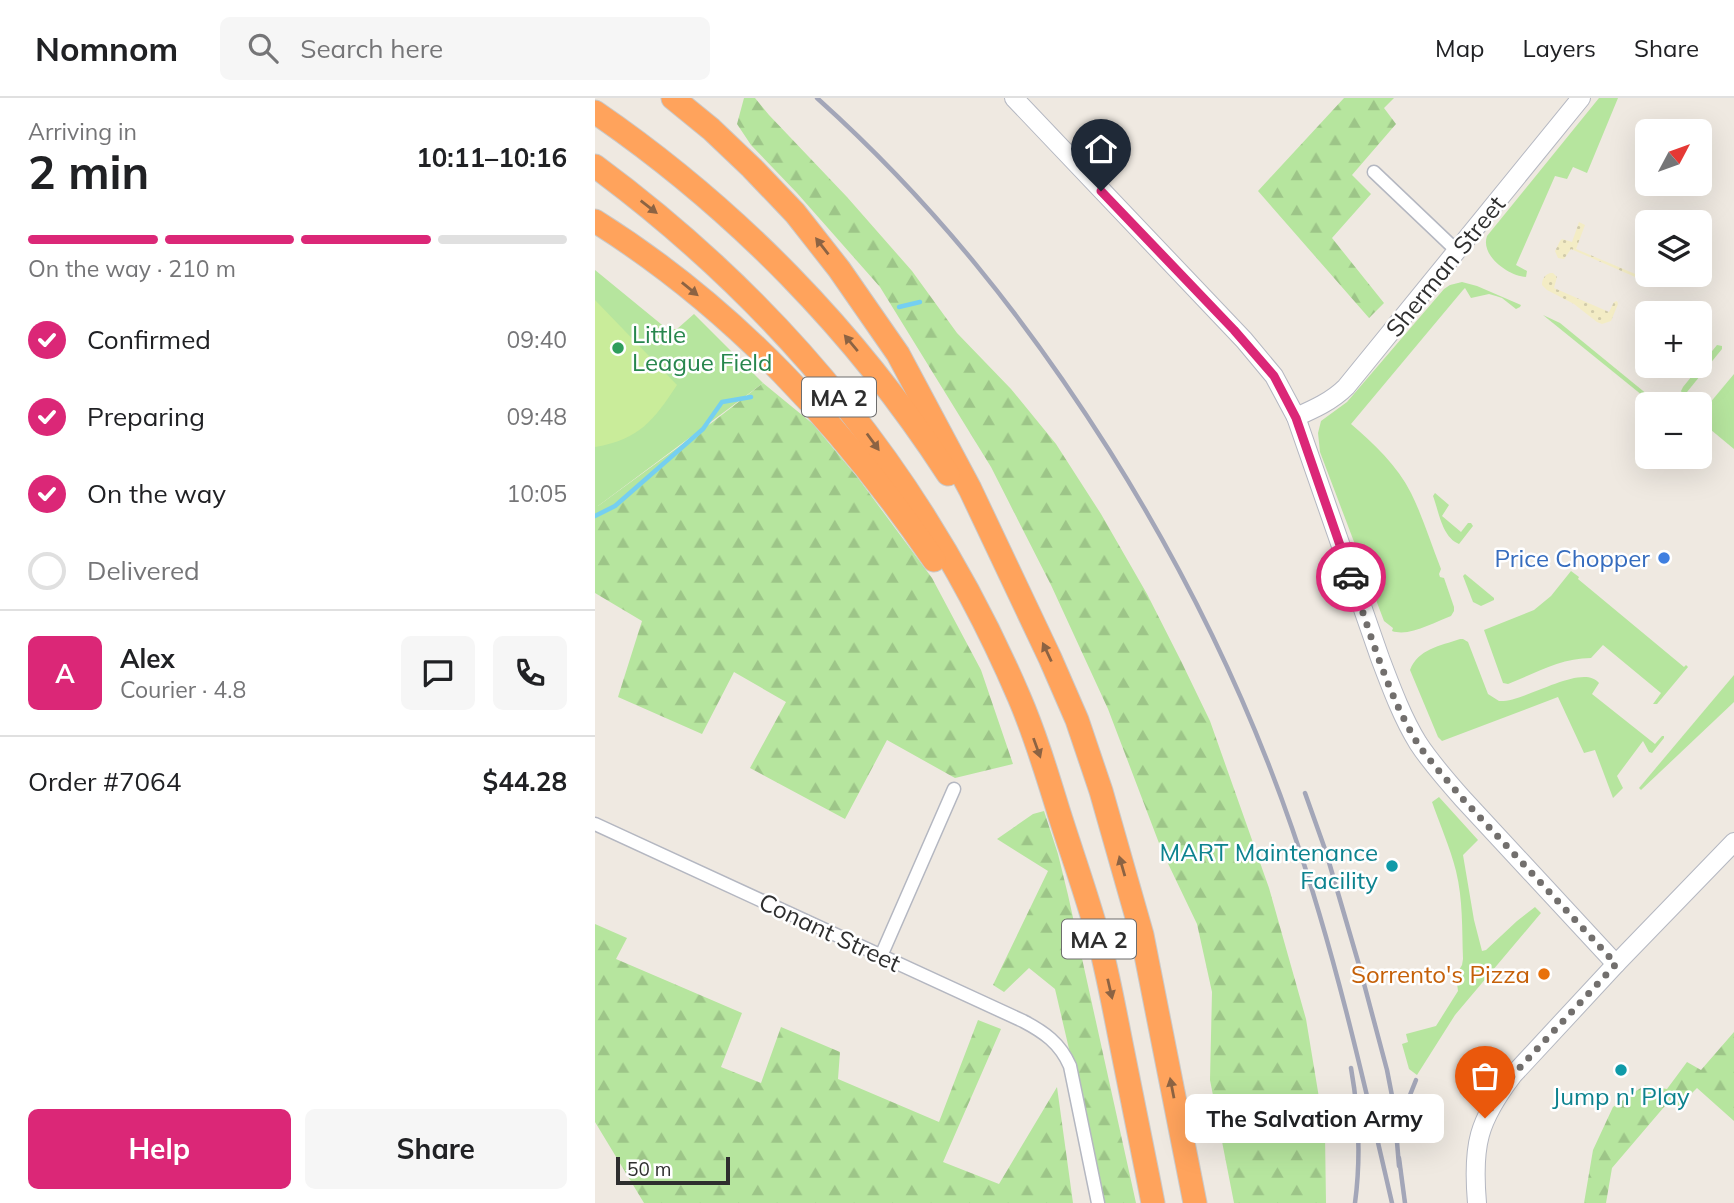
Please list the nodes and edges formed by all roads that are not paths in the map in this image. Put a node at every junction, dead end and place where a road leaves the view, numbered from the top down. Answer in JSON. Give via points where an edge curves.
{"nodes":[{"id":1,"x":673,"y":98,"type":"edge"},
{"id":2,"x":1014,"y":98,"type":"edge"},
{"id":3,"x":1581,"y":98,"type":"edge"},
{"id":4,"x":595,"y":112,"type":"edge"},
{"id":5,"x":595,"y":166,"type":"edge"},
{"id":6,"x":1374,"y":172,"type":"dead end"},
{"id":7,"x":595,"y":221,"type":"edge"},
{"id":8,"x":1457,"y":251,"type":"junction"},
{"id":9,"x":1296,"y":418,"type":"junction"},
{"id":10,"x":1013,"y":582,"type":"junction"},
{"id":11,"x":1013,"y":684,"type":"junction"},
{"id":12,"x":954,"y":789,"type":"dead end"},
{"id":13,"x":595,"y":824,"type":"edge"},
{"id":14,"x":1734,"y":842,"type":"edge"},
{"id":15,"x":881,"y":956,"type":"junction"},
{"id":16,"x":1616,"y":964,"type":"junction"},
{"id":17,"x":1098,"y":1203,"type":"edge"},
{"id":18,"x":1153,"y":1203,"type":"edge"},
{"id":19,"x":1195,"y":1203,"type":"edge"},
{"id":20,"x":1477,"y":1203,"type":"edge"}],
"edges":[{"from":10,"to":1,"type":"highway","one_way":true,"via":[[937,425],[898,354],[859,297],[774,190]]},
{"from":2,"to":9,"type":"main road","via":[[1258,356]]},
{"from":3,"to":8,"type":"main road","name":"Sherman Street"},
{"from":10,"to":4,"type":"highway","number":"MA 2","one_way":true,"via":[[936,455],[844,335],[730,218]]},
{"from":5,"to":11,"type":"highway","number":"MA 2","one_way":true,"via":[[661,216],[729,277],[822,376],[927,522],[973,601]]},
{"from":6,"to":8,"type":"street"},
{"from":7,"to":11,"type":"highway","one_way":true,"via":[[698,295],[799,389],[898,509]]},
{"from":8,"to":9,"type":"main road","name":"Sherman Street","via":[[1346,387]]},
{"from":9,"to":16,"type":"main road","via":[[1380,658],[1418,743],[1463,799]]},
{"from":19,"to":10,"type":"highway","number":"MA 2","one_way":true,"via":[[1142,935],[1101,791],[1077,720]]},
{"from":11,"to":18,"type":"highway","number":"MA 2","one_way":true,"via":[[1044,764],[1096,929]]},
{"from":12,"to":15,"type":"street"},
{"from":13,"to":15,"type":"street","name":"Conant Street"},
{"from":14,"to":16,"type":"main road"},
{"from":15,"to":17,"type":"street","name":"Conant Street","via":[[1023,1021],[1060,1047],[1073,1077]]},
{"from":16,"to":20,"type":"main road","via":[[1513,1075],[1494,1102],[1475,1153]]}]}
